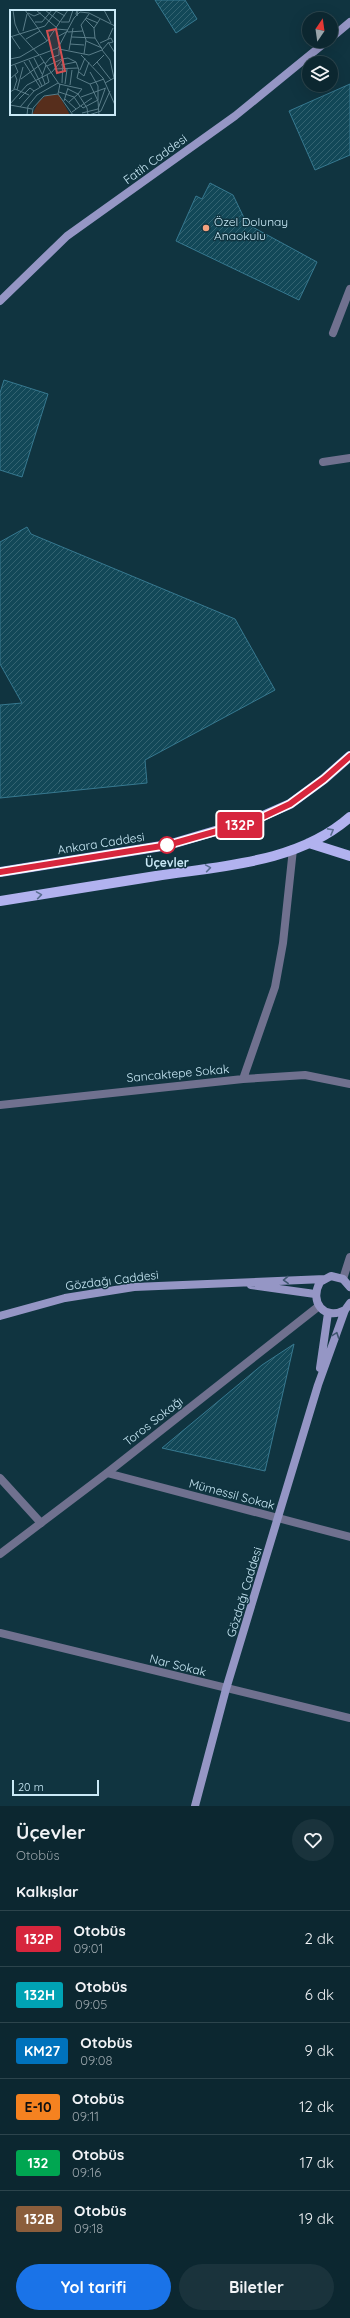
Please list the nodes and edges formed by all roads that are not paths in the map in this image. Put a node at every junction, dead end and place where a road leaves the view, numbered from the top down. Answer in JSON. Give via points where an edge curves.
{"nodes":[{"id":1,"x":348,"y":25,"type":"edge"},
{"id":2,"x":338,"y":33,"type":"edge"},
{"id":3,"x":318,"y":48,"type":"edge"},
{"id":4,"x":350,"y":289,"type":"edge"},
{"id":5,"x":0,"y":301,"type":"edge"},
{"id":6,"x":333,"y":332,"type":"dead end"},
{"id":7,"x":350,"y":458,"type":"edge"},
{"id":8,"x":323,"y":462,"type":"dead end"},
{"id":9,"x":350,"y":756,"type":"edge"},
{"id":10,"x":350,"y":817,"type":"edge"},
{"id":11,"x":309,"y":843,"type":"junction"},
{"id":12,"x":293,"y":849,"type":"junction"},
{"id":13,"x":350,"y":856,"type":"edge"},
{"id":14,"x":0,"y":872,"type":"edge"},
{"id":15,"x":0,"y":901,"type":"edge"},
{"id":16,"x":243,"y":1079,"type":"junction"},
{"id":17,"x":350,"y":1084,"type":"edge"},
{"id":18,"x":0,"y":1105,"type":"edge"},
{"id":19,"x":350,"y":1257,"type":"edge"},
{"id":20,"x":325,"y":1278,"type":"junction"},
{"id":21,"x":230,"y":1282,"type":"junction"},
{"id":22,"x":348,"y":1283,"type":"edge"},
{"id":23,"x":315,"y":1294,"type":"junction"},
{"id":24,"x":319,"y":1306,"type":"junction"},
{"id":25,"x":347,"y":1306,"type":"edge"},
{"id":26,"x":328,"y":1313,"type":"junction"},
{"id":27,"x":0,"y":1316,"type":"edge"},
{"id":28,"x":318,"y":1385,"type":"junction"},
{"id":29,"x":107,"y":1473,"type":"junction"},
{"id":30,"x":0,"y":1478,"type":"edge"},
{"id":31,"x":279,"y":1519,"type":"junction"},
{"id":32,"x":41,"y":1523,"type":"junction"},
{"id":33,"x":350,"y":1537,"type":"edge"},
{"id":34,"x":0,"y":1554,"type":"edge"},
{"id":35,"x":0,"y":1633,"type":"edge"},
{"id":36,"x":226,"y":1689,"type":"junction"},
{"id":37,"x":350,"y":1718,"type":"edge"},
{"id":38,"x":194,"y":1806,"type":"edge"}],
"edges":[{"from":1,"to":2,"type":"street"},
{"from":3,"to":5,"type":"street","name":"Fatih Caddesi","via":[[235,116],[67,236]]},
{"from":4,"to":6,"type":"street"},
{"from":7,"to":8,"type":"street"},
{"from":9,"to":14,"type":"main road","name":"Ankara Caddesi","via":[[290,804],[256,820],[168,845]]},
{"from":11,"to":10,"type":"main road","one_way":true,"via":[[340,826]]},
{"from":11,"to":12,"type":"main road"},
{"from":11,"to":13,"type":"main road"},
{"from":15,"to":12,"type":"main road","one_way":true,"via":[[264,859]]},
{"from":12,"to":16,"type":"street","name":"Sancaktepe Sokak","via":[[283,943],[275,988]]},
{"from":16,"to":17,"type":"street","via":[[305,1075]]},
{"from":16,"to":18,"type":"street","name":"Sancaktepe Sokak"},
{"from":19,"to":22,"type":"street"},
{"from":20,"to":21,"type":"street","name":"Gözdağı Caddesi","one_way":true},
{"from":20,"to":22,"type":"street","name":"Gözdağı Caddesi","via":[[331,1276]]},
{"from":20,"to":23,"type":"street","via":[[320,1282]]},
{"from":21,"to":23,"type":"street","name":"Gözdağı Caddesi"},
{"from":21,"to":27,"type":"street","name":"Gözdağı Caddesi","via":[[134,1287],[65,1298]]},
{"from":23,"to":24,"type":"street"},
{"from":24,"to":26,"type":"street"},
{"from":24,"to":29,"type":"street","name":"Toros Sokağı"},
{"from":25,"to":26,"type":"street","via":[[340,1312]]},
{"from":28,"to":25,"type":"street","one_way":true},
{"from":26,"to":28,"type":"street"},
{"from":28,"to":31,"type":"street","name":"Gözdağı Caddesi"},
{"from":29,"to":31,"type":"street","name":"Mümessil Sokak"},
{"from":29,"to":32,"type":"street","name":"Toros Sokağı"},
{"from":30,"to":32,"type":"street"},
{"from":31,"to":33,"type":"street","name":"Mümessil Sokak"},
{"from":31,"to":36,"type":"street","name":"Gözdağı Caddesi"},
{"from":32,"to":34,"type":"street","name":"Toros Sokağı"},
{"from":35,"to":36,"type":"street","name":"Nar Sokak"},
{"from":36,"to":37,"type":"street","name":"Nar Sokak"},
{"from":36,"to":38,"type":"street","name":"Gözdağı Caddesi"}]}
